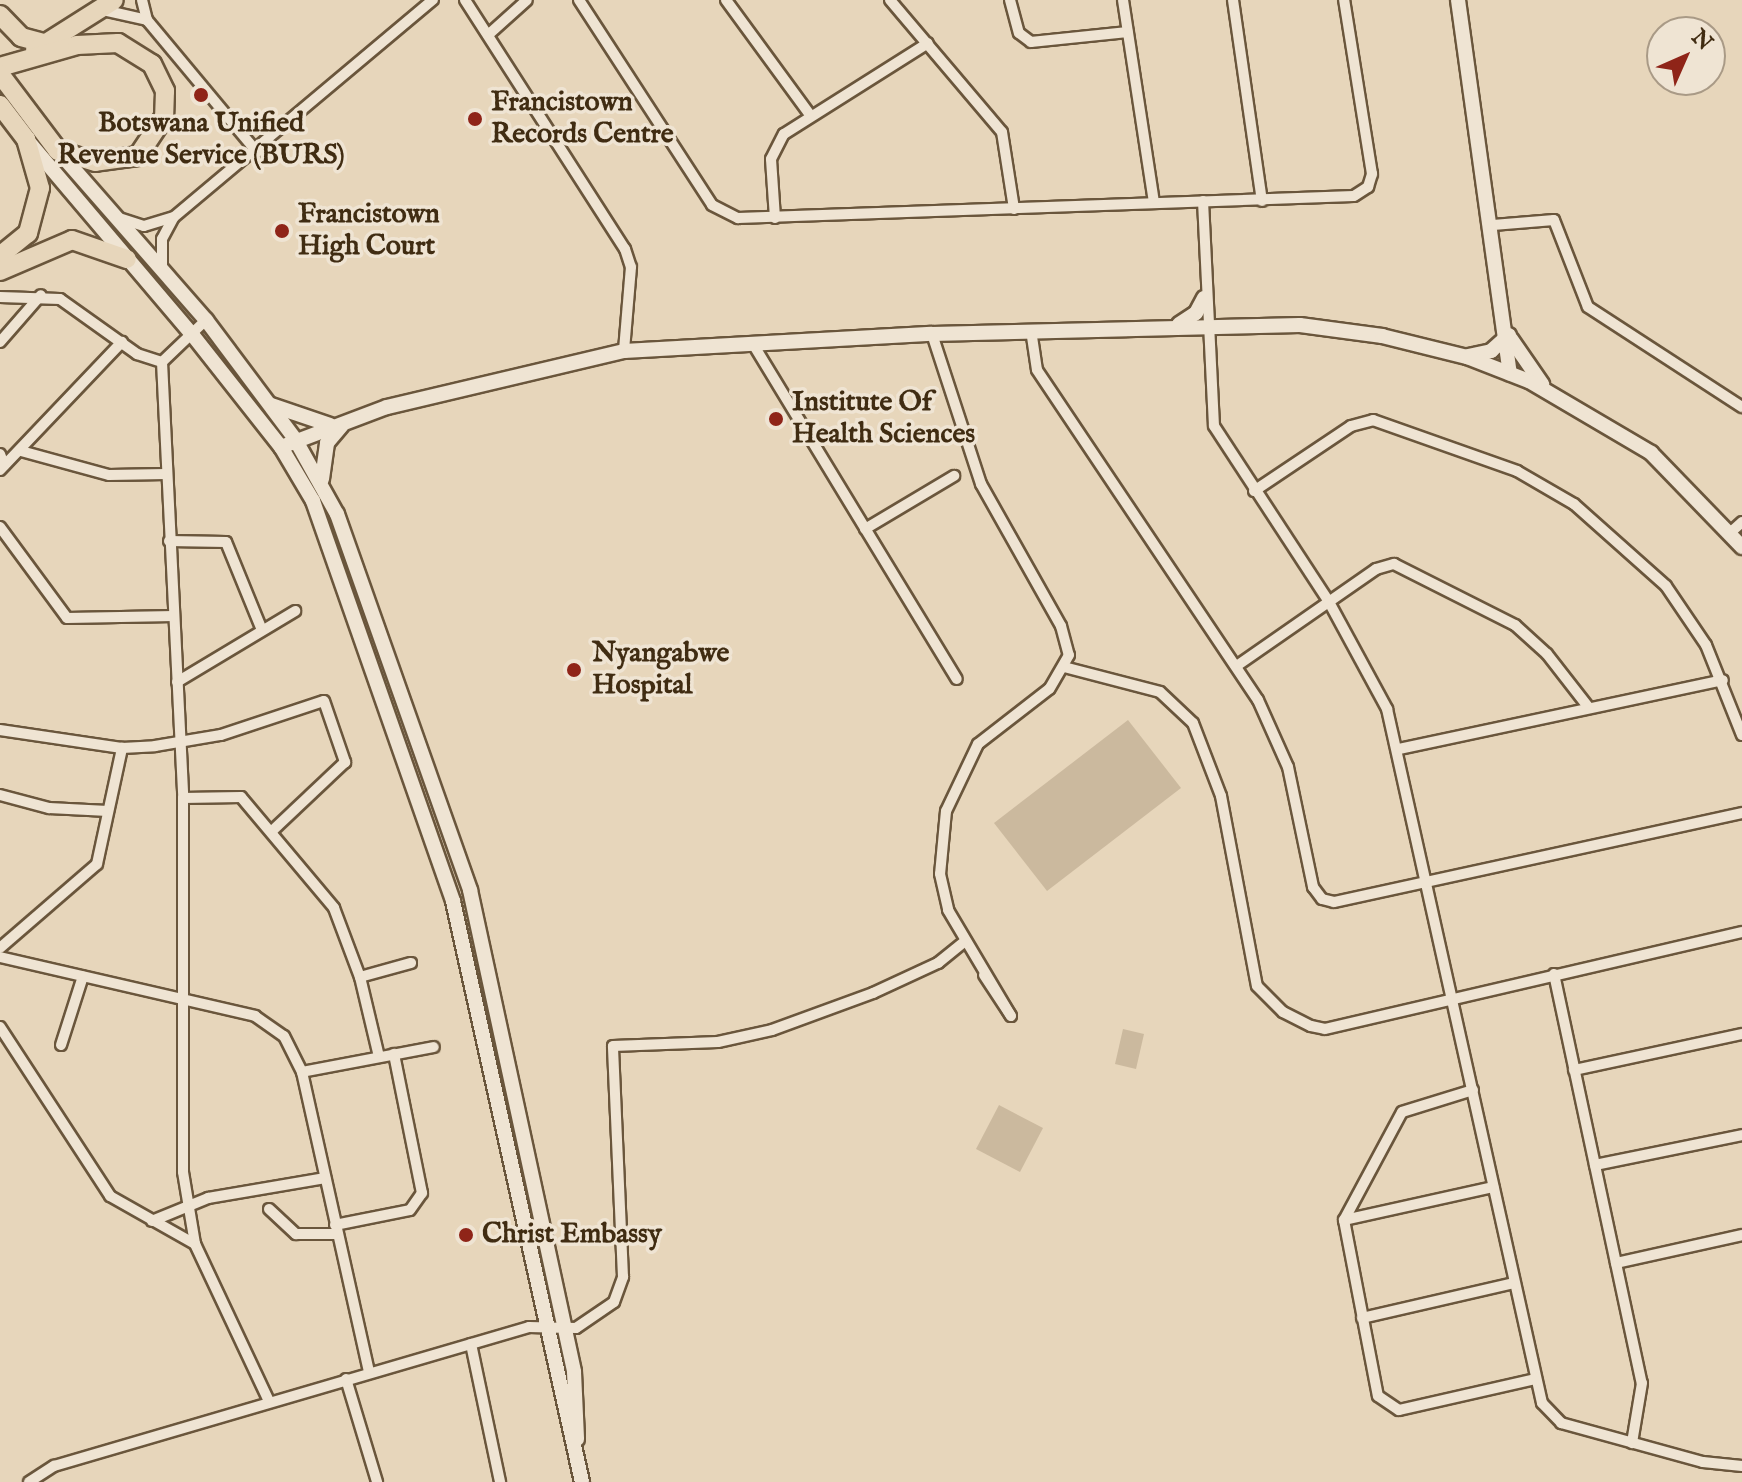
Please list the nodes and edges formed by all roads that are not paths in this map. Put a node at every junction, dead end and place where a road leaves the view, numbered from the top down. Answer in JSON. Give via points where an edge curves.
{"nodes":[{"id":1,"x":142,"y":0,"type":"edge"},
{"id":2,"x":433,"y":0,"type":"edge"},
{"id":3,"x":465,"y":0,"type":"edge"},
{"id":4,"x":527,"y":0,"type":"edge"},
{"id":5,"x":579,"y":0,"type":"edge"},
{"id":6,"x":726,"y":0,"type":"edge"},
{"id":7,"x":890,"y":0,"type":"edge"},
{"id":8,"x":1010,"y":0,"type":"edge"},
{"id":9,"x":1123,"y":0,"type":"edge"},
{"id":10,"x":1233,"y":0,"type":"edge"},
{"id":11,"x":1344,"y":0,"type":"edge"},
{"id":12,"x":1458,"y":0,"type":"edge"},
{"id":13,"x":108,"y":5,"type":"edge"},
{"id":14,"x":0,"y":15,"type":"edge"},
{"id":15,"x":147,"y":20,"type":"junction"},
{"id":16,"x":1127,"y":32,"type":"junction"},
{"id":17,"x":488,"y":35,"type":"junction"},
{"id":18,"x":928,"y":43,"type":"junction"},
{"id":19,"x":47,"y":44,"type":"junction"},
{"id":20,"x":0,"y":67,"type":"edge"},
{"id":21,"x":0,"y":74,"type":"edge"},
{"id":22,"x":0,"y":105,"type":"edge"},
{"id":23,"x":811,"y":116,"type":"junction"},
{"id":24,"x":26,"y":139,"type":"junction"},
{"id":25,"x":58,"y":151,"type":"junction"},
{"id":26,"x":257,"y":152,"type":"junction"},
{"id":27,"x":1203,"y":201,"type":"junction"},
{"id":28,"x":1262,"y":201,"type":"junction"},
{"id":29,"x":1154,"y":203,"type":"junction"},
{"id":30,"x":1014,"y":209,"type":"junction"},
{"id":31,"x":117,"y":217,"type":"junction"},
{"id":32,"x":174,"y":217,"type":"junction"},
{"id":33,"x":775,"y":218,"type":"junction"},
{"id":34,"x":1493,"y":225,"type":"junction"},
{"id":35,"x":0,"y":256,"type":"edge"},
{"id":36,"x":127,"y":259,"type":"junction"},
{"id":37,"x":162,"y":268,"type":"junction"},
{"id":38,"x":0,"y":271,"type":"edge"},
{"id":39,"x":41,"y":295,"type":"junction"},
{"id":40,"x":0,"y":297,"type":"edge"},
{"id":41,"x":1204,"y":298,"type":"junction"},
{"id":42,"x":206,"y":320,"type":"junction"},
{"id":43,"x":1204,"y":324,"type":"junction"},
{"id":44,"x":1178,"y":325,"type":"junction"},
{"id":45,"x":1031,"y":330,"type":"junction"},
{"id":46,"x":191,"y":333,"type":"junction"},
{"id":47,"x":932,"y":334,"type":"junction"},
{"id":48,"x":1509,"y":335,"type":"junction"},
{"id":49,"x":0,"y":342,"type":"edge"},
{"id":50,"x":122,"y":342,"type":"junction"},
{"id":51,"x":753,"y":344,"type":"junction"},
{"id":52,"x":624,"y":351,"type":"junction"},
{"id":53,"x":1467,"y":357,"type":"junction"},
{"id":54,"x":162,"y":362,"type":"junction"},
{"id":55,"x":1510,"y":373,"type":"junction"},
{"id":56,"x":1549,"y":391,"type":"junction"},
{"id":57,"x":267,"y":403,"type":"junction"},
{"id":58,"x":1742,"y":407,"type":"edge"},
{"id":59,"x":348,"y":419,"type":"junction"},
{"id":60,"x":331,"y":425,"type":"junction"},
{"id":61,"x":295,"y":439,"type":"junction"},
{"id":62,"x":281,"y":447,"type":"junction"},
{"id":63,"x":21,"y":451,"type":"junction"},
{"id":64,"x":0,"y":454,"type":"edge"},
{"id":65,"x":2,"y":468,"type":"edge"},
{"id":66,"x":166,"y":474,"type":"junction"},
{"id":67,"x":954,"y":476,"type":"dead end"},
{"id":68,"x":322,"y":479,"type":"junction"},
{"id":69,"x":1254,"y":491,"type":"junction"},
{"id":70,"x":0,"y":527,"type":"edge"},
{"id":71,"x":1737,"y":527,"type":"edge"},
{"id":72,"x":865,"y":529,"type":"junction"},
{"id":73,"x":169,"y":541,"type":"junction"},
{"id":74,"x":1742,"y":547,"type":"edge"},
{"id":75,"x":1329,"y":602,"type":"junction"},
{"id":76,"x":295,"y":611,"type":"dead end"},
{"id":77,"x":174,"y":616,"type":"junction"},
{"id":78,"x":262,"y":630,"type":"junction"},
{"id":79,"x":1238,"y":665,"type":"junction"},
{"id":80,"x":1064,"y":667,"type":"junction"},
{"id":81,"x":957,"y":679,"type":"dead end"},
{"id":82,"x":1723,"y":680,"type":"junction"},
{"id":83,"x":177,"y":682,"type":"junction"},
{"id":84,"x":1589,"y":708,"type":"junction"},
{"id":85,"x":0,"y":730,"type":"edge"},
{"id":86,"x":1742,"y":735,"type":"edge"},
{"id":87,"x":179,"y":742,"type":"junction"},
{"id":88,"x":122,"y":748,"type":"junction"},
{"id":89,"x":1399,"y":749,"type":"junction"},
{"id":90,"x":0,"y":795,"type":"edge"},
{"id":91,"x":183,"y":798,"type":"junction"},
{"id":92,"x":108,"y":811,"type":"junction"},
{"id":93,"x":1742,"y":813,"type":"edge"},
{"id":94,"x":272,"y":831,"type":"junction"},
{"id":95,"x":1428,"y":882,"type":"junction"},
{"id":96,"x":1742,"y":932,"type":"edge"},
{"id":97,"x":963,"y":943,"type":"junction"},
{"id":98,"x":2,"y":944,"type":"edge"},
{"id":99,"x":0,"y":957,"type":"edge"},
{"id":100,"x":411,"y":963,"type":"dead end"},
{"id":101,"x":1554,"y":974,"type":"junction"},
{"id":102,"x":984,"y":975,"type":"dead end"},
{"id":103,"x":83,"y":976,"type":"junction"},
{"id":104,"x":360,"y":977,"type":"junction"},
{"id":105,"x":1452,"y":995,"type":"junction"},
{"id":106,"x":184,"y":1000,"type":"junction"},
{"id":107,"x":0,"y":1027,"type":"edge"},
{"id":108,"x":1742,"y":1034,"type":"edge"},
{"id":109,"x":61,"y":1045,"type":"dead end"},
{"id":110,"x":434,"y":1047,"type":"dead end"},
{"id":111,"x":394,"y":1054,"type":"junction"},
{"id":112,"x":379,"y":1057,"type":"junction"},
{"id":113,"x":1574,"y":1070,"type":"junction"},
{"id":114,"x":302,"y":1072,"type":"junction"},
{"id":115,"x":1473,"y":1090,"type":"junction"},
{"id":116,"x":1742,"y":1135,"type":"edge"},
{"id":117,"x":1595,"y":1165,"type":"junction"},
{"id":118,"x":325,"y":1178,"type":"junction"},
{"id":119,"x":1493,"y":1187,"type":"junction"},
{"id":120,"x":187,"y":1205,"type":"junction"},
{"id":121,"x":269,"y":1209,"type":"dead end"},
{"id":122,"x":1344,"y":1220,"type":"junction"},
{"id":123,"x":152,"y":1221,"type":"junction"},
{"id":124,"x":336,"y":1229,"type":"junction"},
{"id":125,"x":1742,"y":1235,"type":"edge"},
{"id":126,"x":195,"y":1244,"type":"junction"},
{"id":127,"x":1616,"y":1263,"type":"junction"},
{"id":128,"x":1514,"y":1283,"type":"junction"},
{"id":129,"x":1362,"y":1318,"type":"junction"},
{"id":130,"x":557,"y":1329,"type":"junction"},
{"id":131,"x":471,"y":1344,"type":"junction"},
{"id":132,"x":369,"y":1372,"type":"junction"},
{"id":133,"x":346,"y":1379,"type":"junction"},
{"id":134,"x":1536,"y":1379,"type":"junction"},
{"id":135,"x":269,"y":1401,"type":"junction"},
{"id":136,"x":1632,"y":1443,"type":"junction"},
{"id":137,"x":1742,"y":1466,"type":"edge"},
{"id":138,"x":29,"y":1482,"type":"edge"},
{"id":139,"x":377,"y":1482,"type":"edge"},
{"id":140,"x":500,"y":1482,"type":"edge"},
{"id":141,"x":582,"y":1482,"type":"edge"}],
"edges":[{"from":1,"to":15,"type":"street"},
{"from":2,"to":26,"type":"street"},
{"from":3,"to":17,"type":"street"},
{"from":4,"to":17,"type":"street"},
{"from":5,"to":33,"type":"street","via":[[712,205],[738,218]]},
{"from":6,"to":23,"type":"street"},
{"from":7,"to":18,"type":"street"},
{"from":8,"to":16,"type":"street","via":[[1019,33],[1031,42]]},
{"from":9,"to":16,"type":"street"},
{"from":10,"to":28,"type":"street"},
{"from":11,"to":28,"type":"street","via":[[1372,180],[1354,196]]},
{"from":12,"to":34,"type":"main road"},
{"from":13,"to":15,"type":"street"},
{"from":13,"to":19,"type":"highway"},
{"from":14,"to":19,"type":"highway","via":[[21,37]]},
{"from":15,"to":26,"type":"street"},
{"from":16,"to":29,"type":"street"},
{"from":17,"to":52,"type":"street","via":[[625,249],[631,267]]},
{"from":18,"to":23,"type":"street"},
{"from":18,"to":30,"type":"street","via":[[1002,132]]},
{"from":19,"to":20,"type":"highway"},
{"from":20,"to":25,"type":"highway","via":[[99,42],[131,47],[152,64],[166,104],[150,146],[111,164]]},
{"from":21,"to":25,"type":"highway"},
{"from":22,"to":24,"type":"highway"},
{"from":23,"to":33,"type":"street","via":[[784,134],[771,159]]},
{"from":24,"to":35,"type":"highway","via":[[39,205],[28,233]]},
{"from":24,"to":36,"type":"main road"},
{"from":25,"to":31,"type":"main road"},
{"from":26,"to":32,"type":"street"},
{"from":27,"to":28,"type":"street"},
{"from":27,"to":29,"type":"street"},
{"from":27,"to":41,"type":"street"},
{"from":29,"to":30,"type":"street"},
{"from":30,"to":33,"type":"street"},
{"from":31,"to":32,"type":"street","via":[[144,226]]},
{"from":31,"to":37,"type":"main road"},
{"from":32,"to":37,"type":"street","via":[[162,239]]},
{"from":34,"to":48,"type":"main road"},
{"from":34,"to":58,"type":"street","via":[[1554,220],[1588,307]]},
{"from":36,"to":38,"type":"highway","via":[[72,240]]},
{"from":36,"to":46,"type":"main road"},
{"from":37,"to":42,"type":"main road"},
{"from":39,"to":40,"type":"street"},
{"from":39,"to":49,"type":"street"},
{"from":39,"to":50,"type":"street","via":[[80,309]]},
{"from":41,"to":43,"type":"street"},
{"from":41,"to":44,"type":"main road","via":[[1196,313]]},
{"from":42,"to":46,"type":"street"},
{"from":42,"to":57,"type":"main road"},
{"from":43,"to":44,"type":"main road"},
{"from":43,"to":53,"type":"main road","via":[[1342,329]]},
{"from":43,"to":69,"type":"street","via":[[1214,426]]},
{"from":44,"to":45,"type":"main road"},
{"from":45,"to":47,"type":"main road"},
{"from":45,"to":79,"type":"street","via":[[1037,370]]},
{"from":46,"to":54,"type":"street"},
{"from":46,"to":62,"type":"main road"},
{"from":47,"to":51,"type":"main road"},
{"from":47,"to":80,"type":"street","via":[[981,484],[1067,641]]},
{"from":48,"to":53,"type":"main road","via":[[1491,351]]},
{"from":48,"to":55,"type":"main road"},
{"from":48,"to":56,"type":"main road"},
{"from":50,"to":54,"type":"street"},
{"from":50,"to":63,"type":"street"},
{"from":51,"to":52,"type":"main road"},
{"from":51,"to":72,"type":"street"},
{"from":52,"to":59,"type":"main road"},
{"from":53,"to":55,"type":"main road"},
{"from":54,"to":66,"type":"street"},
{"from":55,"to":56,"type":"main road"},
{"from":56,"to":71,"type":"main road","via":[[1651,453]]},
{"from":57,"to":60,"type":"main road"},
{"from":57,"to":61,"type":"main road"},
{"from":59,"to":60,"type":"main road"},
{"from":59,"to":68,"type":"main road","via":[[327,443]]},
{"from":60,"to":61,"type":"main road"},
{"from":61,"to":62,"type":"main road"},
{"from":61,"to":68,"type":"main road"},
{"from":62,"to":130,"type":"main road","via":[[328,539],[453,901]]},
{"from":63,"to":65,"type":"street"},
{"from":63,"to":66,"type":"street","via":[[109,475]]},
{"from":64,"to":65,"type":"street"},
{"from":66,"to":73,"type":"street"},
{"from":67,"to":72,"type":"street"},
{"from":68,"to":130,"type":"main road","via":[[470,890]]},
{"from":69,"to":75,"type":"street"},
{"from":69,"to":82,"type":"street","via":[[1351,426],[1373,420],[1517,471],[1574,504],[1647,564],[1686,613]]},
{"from":70,"to":77,"type":"street","via":[[67,618]]},
{"from":71,"to":74,"type":"main road"},
{"from":72,"to":81,"type":"street"},
{"from":73,"to":77,"type":"street"},
{"from":73,"to":78,"type":"street","via":[[226,542]]},
{"from":75,"to":79,"type":"street"},
{"from":75,"to":84,"type":"street","via":[[1376,569],[1403,566],[1515,625]]},
{"from":75,"to":89,"type":"street","via":[[1377,683]]},
{"from":76,"to":78,"type":"street"},
{"from":77,"to":83,"type":"street"},
{"from":78,"to":83,"type":"street"},
{"from":79,"to":95,"type":"street","via":[[1288,767],[1317,894],[1334,902]]},
{"from":80,"to":97,"type":"street","via":[[1049,689],[978,744],[954,788],[940,874]]},
{"from":80,"to":105,"type":"street","via":[[1160,692],[1193,723],[1221,796],[1257,986],[1273,1005],[1325,1029]]},
{"from":82,"to":84,"type":"street"},
{"from":82,"to":86,"type":"street"},
{"from":83,"to":87,"type":"street"},
{"from":84,"to":89,"type":"street"},
{"from":85,"to":88,"type":"street"},
{"from":87,"to":88,"type":"street"},
{"from":87,"to":91,"type":"street"},
{"from":87,"to":94,"type":"street","via":[[231,732],[317,701],[328,704],[345,762]]},
{"from":88,"to":92,"type":"street"},
{"from":89,"to":95,"type":"street"},
{"from":90,"to":92,"type":"street","via":[[49,808]]},
{"from":91,"to":94,"type":"street","via":[[241,797]]},
{"from":91,"to":106,"type":"street"},
{"from":92,"to":98,"type":"street","via":[[97,864]]},
{"from":93,"to":95,"type":"street"},
{"from":94,"to":104,"type":"street","via":[[341,919]]},
{"from":95,"to":105,"type":"street"},
{"from":96,"to":101,"type":"street"},
{"from":97,"to":102,"type":"street","via":[[1011,1016]]},
{"from":97,"to":130,"type":"street","via":[[938,963],[873,993],[772,1030],[718,1042],[613,1046],[621,1289],[606,1310]]},
{"from":99,"to":103,"type":"street"},
{"from":100,"to":104,"type":"street"},
{"from":101,"to":105,"type":"street"},
{"from":101,"to":113,"type":"street"},
{"from":103,"to":106,"type":"street"},
{"from":103,"to":109,"type":"street"},
{"from":104,"to":112,"type":"street"},
{"from":105,"to":115,"type":"street"},
{"from":106,"to":114,"type":"street","via":[[273,1025]]},
{"from":106,"to":120,"type":"street"},
{"from":107,"to":123,"type":"street","via":[[101,1185]]},
{"from":108,"to":113,"type":"street"},
{"from":110,"to":111,"type":"street"},
{"from":111,"to":112,"type":"street"},
{"from":111,"to":124,"type":"street","via":[[422,1193],[419,1203]]},
{"from":112,"to":114,"type":"street"},
{"from":113,"to":117,"type":"street"},
{"from":114,"to":118,"type":"street"},
{"from":115,"to":119,"type":"street"},
{"from":115,"to":122,"type":"street","via":[[1402,1112]]},
{"from":116,"to":117,"type":"street"},
{"from":117,"to":127,"type":"street"},
{"from":118,"to":120,"type":"street"},
{"from":118,"to":124,"type":"street"},
{"from":119,"to":122,"type":"street"},
{"from":119,"to":128,"type":"street"},
{"from":120,"to":123,"type":"street"},
{"from":120,"to":126,"type":"street"},
{"from":121,"to":124,"type":"street","via":[[296,1234]]},
{"from":122,"to":129,"type":"street"},
{"from":123,"to":126,"type":"street"},
{"from":124,"to":132,"type":"street"},
{"from":125,"to":127,"type":"street"},
{"from":126,"to":135,"type":"street"},
{"from":127,"to":136,"type":"street","via":[[1642,1383]]},
{"from":128,"to":129,"type":"street"},
{"from":128,"to":134,"type":"street"},
{"from":129,"to":134,"type":"street","via":[[1378,1396],[1391,1408]]},
{"from":130,"to":131,"type":"street","via":[[529,1327]]},
{"from":130,"to":141,"type":"main road","via":[[576,1387]]},
{"from":131,"to":132,"type":"street"},
{"from":131,"to":140,"type":"street"},
{"from":132,"to":133,"type":"street"},
{"from":133,"to":135,"type":"street"},
{"from":133,"to":139,"type":"street"},
{"from":134,"to":136,"type":"street","via":[[1542,1403],[1561,1423]]},
{"from":135,"to":138,"type":"street","via":[[54,1466]]},
{"from":136,"to":137,"type":"street"}]}
